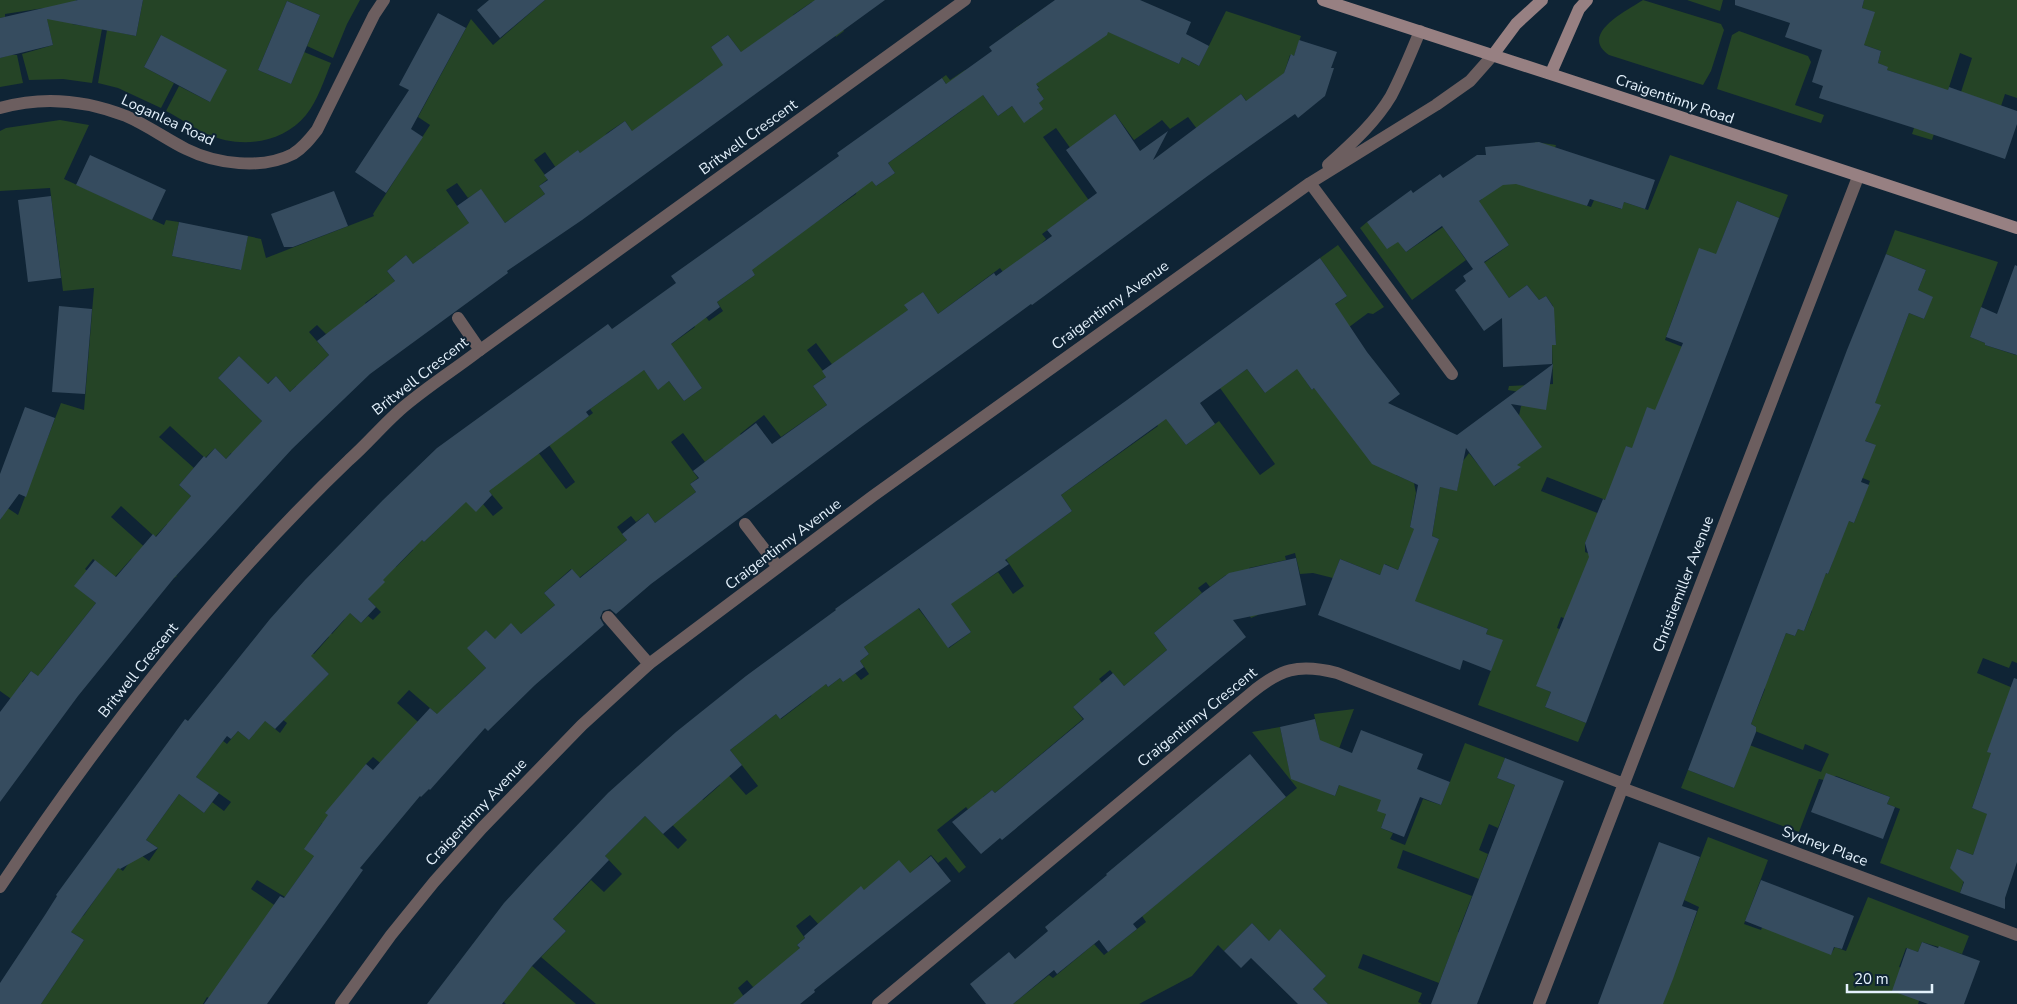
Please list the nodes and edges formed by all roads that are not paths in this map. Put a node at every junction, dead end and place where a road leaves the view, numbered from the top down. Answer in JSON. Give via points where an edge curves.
{"nodes":[{"id":1,"x":384,"y":0,"type":"edge"},
{"id":2,"x":965,"y":0,"type":"edge"},
{"id":3,"x":1323,"y":0,"type":"edge"},
{"id":4,"x":1542,"y":0,"type":"edge"},
{"id":5,"x":1587,"y":0,"type":"edge"},
{"id":6,"x":1420,"y":32,"type":"junction"},
{"id":7,"x":1493,"y":54,"type":"junction"},
{"id":8,"x":1551,"y":73,"type":"junction"},
{"id":9,"x":0,"y":108,"type":"edge"},
{"id":10,"x":1858,"y":176,"type":"junction"},
{"id":11,"x":1310,"y":183,"type":"junction"},
{"id":12,"x":2017,"y":228,"type":"edge"},
{"id":13,"x":458,"y":318,"type":"dead end"},
{"id":14,"x":480,"y":350,"type":"junction"},
{"id":15,"x":1452,"y":374,"type":"dead end"},
{"id":16,"x":745,"y":524,"type":"dead end"},
{"id":17,"x":778,"y":566,"type":"junction"},
{"id":18,"x":608,"y":617,"type":"dead end"},
{"id":19,"x":650,"y":664,"type":"junction"},
{"id":20,"x":1623,"y":786,"type":"junction"},
{"id":21,"x":0,"y":887,"type":"edge"},
{"id":22,"x":2017,"y":935,"type":"edge"},
{"id":23,"x":341,"y":1004,"type":"edge"},
{"id":24,"x":878,"y":1004,"type":"edge"},
{"id":25,"x":1539,"y":1004,"type":"edge"}],
"edges":[{"from":1,"to":9,"type":"street","name":"Loganlea Road","via":[[317,130],[294,154],[279,159],[243,163],[206,157],[126,116],[73,102],[24,101]]},
{"from":2,"to":14,"type":"street","name":"Britwell Crescent"},
{"from":3,"to":6,"type":"street","name":"Craigentinny Road"},
{"from":4,"to":7,"type":"street","name":"Craigentinny Avenue","via":[[1516,24]]},
{"from":5,"to":8,"type":"street","via":[[1579,8]]},
{"from":6,"to":7,"type":"street","name":"Craigentinny Road"},
{"from":6,"to":11,"type":"street","name":"Craigentinny Avenue","via":[[1390,97],[1364,131]]},
{"from":7,"to":8,"type":"street","name":"Craigentinny Road"},
{"from":7,"to":11,"type":"street","name":"Craigentinny Avenue","via":[[1470,81],[1436,105]]},
{"from":8,"to":10,"type":"street","name":"Craigentinny Road"},
{"from":10,"to":12,"type":"street","name":"Craigentinny Road"},
{"from":10,"to":20,"type":"street","name":"Christiemiller Avenue"},
{"from":11,"to":15,"type":"street"},
{"from":11,"to":17,"type":"street","name":"Craigentinny Avenue"},
{"from":13,"to":14,"type":"street"},
{"from":14,"to":21,"type":"street","name":"Britwell Crescent","via":[[380,428],[318,488],[233,580],[122,716]]},
{"from":16,"to":17,"type":"street"},
{"from":17,"to":19,"type":"street","name":"Craigentinny Avenue"},
{"from":18,"to":19,"type":"street"},
{"from":19,"to":23,"type":"street","name":"Craigentinny Avenue","via":[[582,725],[476,834],[391,935]]},
{"from":20,"to":22,"type":"street","name":"Sydney Place"},
{"from":20,"to":24,"type":"street","name":"Craigentinny Crescent","via":[[1337,673],[1320,668],[1286,671],[1269,678]]},
{"from":20,"to":25,"type":"street","name":"Christiemiller Avenue"}]}
